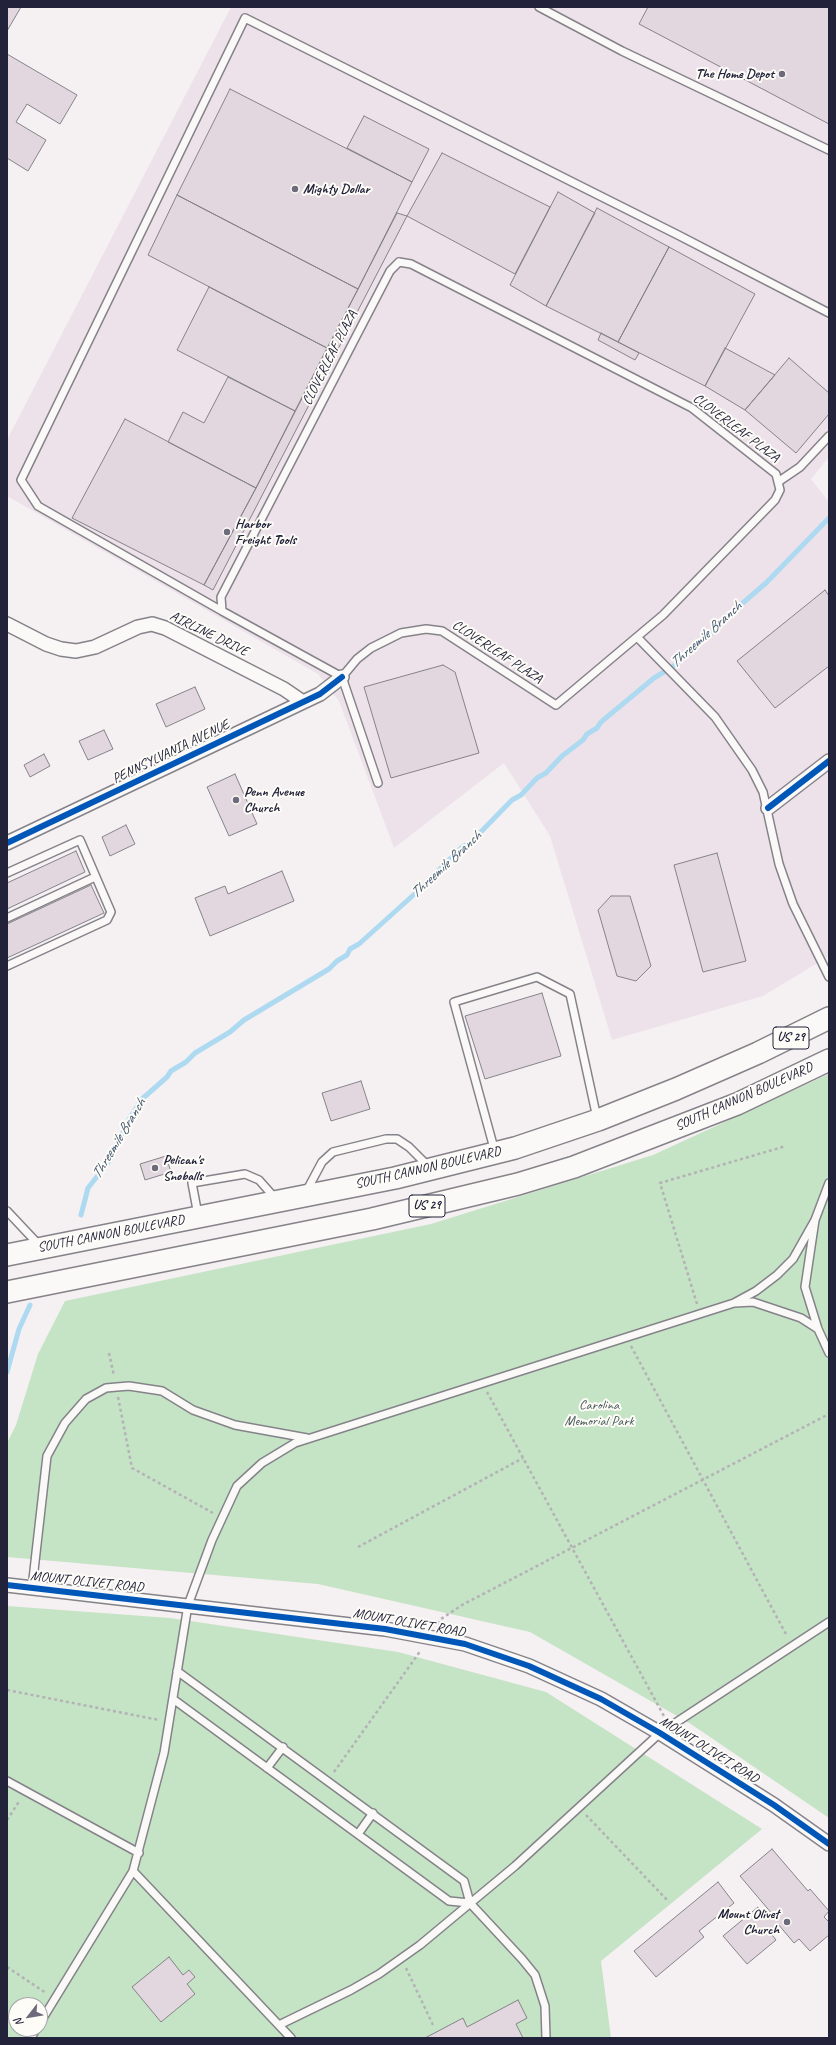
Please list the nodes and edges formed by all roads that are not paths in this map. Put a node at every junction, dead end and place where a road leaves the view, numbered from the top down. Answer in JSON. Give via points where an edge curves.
{"nodes":[{"id":1,"x":539,"y":7,"type":"edge"},
{"id":2,"x":829,"y":150,"type":"edge"},
{"id":3,"x":829,"y":313,"type":"edge"},
{"id":4,"x":829,"y":436,"type":"edge"},
{"id":5,"x":778,"y":482,"type":"junction"},
{"id":6,"x":222,"y":611,"type":"junction"},
{"id":7,"x":7,"y":624,"type":"edge"},
{"id":8,"x":638,"y":637,"type":"junction"},
{"id":9,"x":342,"y":677,"type":"junction"},
{"id":10,"x":304,"y":702,"type":"junction"},
{"id":11,"x":829,"y":761,"type":"edge"},
{"id":12,"x":378,"y":783,"type":"dead end"},
{"id":13,"x":768,"y":808,"type":"junction"},
{"id":14,"x":7,"y":843,"type":"edge"},
{"id":15,"x":7,"y":873,"type":"edge"},
{"id":16,"x":95,"y":877,"type":"junction"},
{"id":17,"x":7,"y":918,"type":"edge"},
{"id":18,"x":7,"y":966,"type":"edge"},
{"id":19,"x":829,"y":977,"type":"edge"},
{"id":20,"x":829,"y":1018,"type":"edge"},
{"id":21,"x":828,"y":1062,"type":"edge"},
{"id":22,"x":598,"y":1120,"type":"junction"},
{"id":23,"x":495,"y":1152,"type":"junction"},
{"id":24,"x":431,"y":1169,"type":"junction"},
{"id":25,"x":829,"y":1183,"type":"edge"},
{"id":26,"x":304,"y":1196,"type":"junction"},
{"id":27,"x":278,"y":1201,"type":"junction"},
{"id":28,"x":7,"y":1211,"type":"edge"},
{"id":29,"x":198,"y":1217,"type":"junction"},
{"id":30,"x":815,"y":1220,"type":"junction"},
{"id":31,"x":42,"y":1248,"type":"junction"},
{"id":32,"x":7,"y":1255,"type":"edge"},
{"id":33,"x":7,"y":1292,"type":"edge"},
{"id":34,"x":734,"y":1303,"type":"junction"},
{"id":35,"x":818,"y":1329,"type":"junction"},
{"id":36,"x":829,"y":1353,"type":"edge"},
{"id":37,"x":310,"y":1438,"type":"junction"},
{"id":38,"x":7,"y":1585,"type":"edge"},
{"id":39,"x":32,"y":1588,"type":"junction"},
{"id":40,"x":188,"y":1605,"type":"junction"},
{"id":41,"x":829,"y":1622,"type":"edge"},
{"id":42,"x":178,"y":1671,"type":"junction"},
{"id":43,"x":173,"y":1699,"type":"junction"},
{"id":44,"x":665,"y":1730,"type":"junction"},
{"id":45,"x":283,"y":1747,"type":"junction"},
{"id":46,"x":267,"y":1768,"type":"junction"},
{"id":47,"x":7,"y":1781,"type":"edge"},
{"id":48,"x":373,"y":1813,"type":"junction"},
{"id":49,"x":358,"y":1834,"type":"junction"},
{"id":50,"x":829,"y":1844,"type":"edge"},
{"id":51,"x":139,"y":1853,"type":"junction"},
{"id":52,"x":133,"y":1870,"type":"junction"},
{"id":53,"x":470,"y":1903,"type":"junction"},
{"id":54,"x":48,"y":2010,"type":"edge"},
{"id":55,"x":279,"y":2025,"type":"junction"},
{"id":56,"x":291,"y":2038,"type":"edge"},
{"id":57,"x":546,"y":2038,"type":"edge"}],
"edges":[{"from":1,"to":2,"type":"lane","via":[[622,51]]},
{"from":3,"to":6,"type":"lane","via":[[245,18],[21,480],[38,506]]},
{"from":4,"to":5,"type":"lane","via":[[800,467]]},
{"from":5,"to":6,"type":"lane","name":"CLOVERLEAF PLAZA","via":[[776,474],[692,408],[411,264],[399,262],[390,270],[221,597]]},
{"from":5,"to":8,"type":"lane","name":"CLOVERLEAF PLAZA","via":[[780,490],[775,500],[663,615]]},
{"from":6,"to":9,"type":"lane"},
{"from":7,"to":10,"type":"street","name":"AIRLINE DRIVE","via":[[46,644],[76,651],[95,647],[138,627],[152,624],[284,689]]},
{"from":8,"to":9,"type":"lane","name":"CLOVERLEAF PLAZA","via":[[556,706],[442,631],[426,629],[402,633],[371,648],[357,659]]},
{"from":8,"to":13,"type":"lane","via":[[692,692],[735,743],[752,770]]},
{"from":9,"to":10,"type":"street","name":"PENNSYLVANIA AVENUE","via":[[320,694]]},
{"from":9,"to":12,"type":"lane"},
{"from":10,"to":14,"type":"street","name":"PENNSYLVANIA AVENUE"},
{"from":11,"to":13,"type":"street"},
{"from":13,"to":19,"type":"lane","via":[[779,864],[791,899]]},
{"from":15,"to":16,"type":"lane","via":[[80,840]]},
{"from":16,"to":17,"type":"lane"},
{"from":16,"to":18,"type":"lane","via":[[111,912],[107,920]]},
{"from":20,"to":22,"type":"main road","name":"SOUTH CANNON BOULEVARD","number":"US 29","via":[[758,1054]]},
{"from":21,"to":33,"type":"main road","name":"SOUTH CANNON BOULEVARD","number":"US 29","via":[[737,1104],[574,1167],[518,1184],[372,1219]]},
{"from":22,"to":23,"type":"main road","name":"SOUTH CANNON BOULEVARD","number":"US 29"},
{"from":22,"to":23,"type":"lane","via":[[570,994],[537,978],[454,1002]]},
{"from":23,"to":24,"type":"main road","name":"SOUTH CANNON BOULEVARD","number":"US 29"},
{"from":24,"to":26,"type":"main road","name":"SOUTH CANNON BOULEVARD","number":"US 29"},
{"from":24,"to":26,"type":"lane","via":[[409,1147],[396,1139],[386,1139],[333,1152],[322,1162]]},
{"from":25,"to":30,"type":"lane"},
{"from":26,"to":27,"type":"main road","name":"SOUTH CANNON BOULEVARD","number":"US 29"},
{"from":27,"to":29,"type":"main road","name":"SOUTH CANNON BOULEVARD","number":"US 29"},
{"from":27,"to":29,"type":"lane","via":[[259,1180],[245,1174],[192,1183]]},
{"from":28,"to":31,"type":"lane"},
{"from":29,"to":31,"type":"main road","name":"SOUTH CANNON BOULEVARD","number":"US 29"},
{"from":30,"to":34,"type":"lane","via":[[793,1259],[756,1291]]},
{"from":30,"to":35,"type":"lane","via":[[805,1287]]},
{"from":31,"to":32,"type":"main road","name":"SOUTH CANNON BOULEVARD","number":"US 29"},
{"from":34,"to":35,"type":"lane","via":[[753,1302],[802,1318]]},
{"from":34,"to":37,"type":"lane"},
{"from":35,"to":36,"type":"lane"},
{"from":37,"to":39,"type":"lane","via":[[235,1425],[193,1410],[162,1391],[129,1386],[106,1388],[86,1400],[65,1423],[47,1456]]},
{"from":37,"to":40,"type":"lane","via":[[295,1443],[262,1463],[237,1486]]},
{"from":38,"to":39,"type":"street","name":"MOUNT OLIVET ROAD"},
{"from":39,"to":40,"type":"street","name":"MOUNT OLIVET ROAD"},
{"from":40,"to":42,"type":"lane"},
{"from":40,"to":44,"type":"street","name":"MOUNT OLIVET ROAD","via":[[385,1629],[465,1644],[529,1666]]},
{"from":41,"to":44,"type":"lane"},
{"from":42,"to":43,"type":"lane"},
{"from":42,"to":45,"type":"lane"},
{"from":43,"to":46,"type":"lane"},
{"from":43,"to":51,"type":"lane","via":[[164,1753]]},
{"from":44,"to":50,"type":"street","name":"MOUNT OLIVET ROAD"},
{"from":44,"to":53,"type":"lane","via":[[515,1866]]},
{"from":45,"to":46,"type":"lane"},
{"from":45,"to":48,"type":"lane"},
{"from":46,"to":49,"type":"lane"},
{"from":47,"to":51,"type":"lane"},
{"from":48,"to":49,"type":"lane"},
{"from":48,"to":53,"type":"lane","via":[[464,1880]]},
{"from":49,"to":53,"type":"lane","via":[[449,1901]]},
{"from":51,"to":52,"type":"lane"},
{"from":52,"to":54,"type":"lane"},
{"from":52,"to":55,"type":"lane"},
{"from":53,"to":55,"type":"lane","via":[[401,1959],[351,1990]]},
{"from":53,"to":57,"type":"lane","via":[[535,1975],[545,2006]]},
{"from":55,"to":56,"type":"lane"}]}
